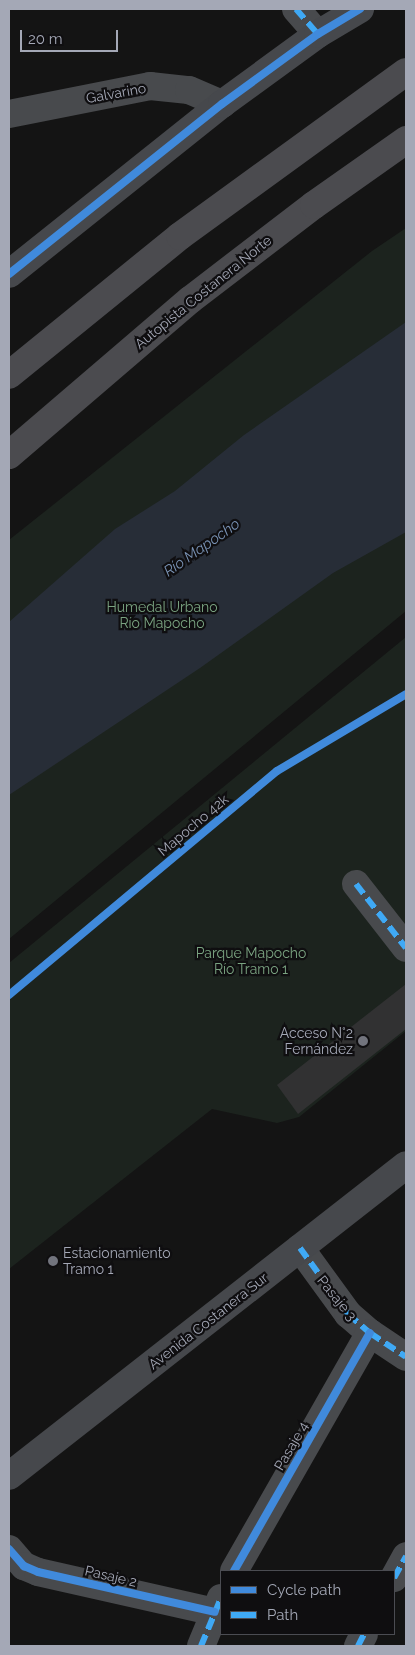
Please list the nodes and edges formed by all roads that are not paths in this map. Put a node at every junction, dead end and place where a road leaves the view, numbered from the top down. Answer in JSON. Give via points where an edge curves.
{"nodes":[{"id":1,"x":296,"y":9,"type":"edge"},
{"id":2,"x":360,"y":9,"type":"edge"},
{"id":3,"x":318,"y":34,"type":"junction"},
{"id":4,"x":406,"y":72,"type":"edge"},
{"id":5,"x":222,"y":104,"type":"junction"},
{"id":6,"x":9,"y":114,"type":"edge"},
{"id":7,"x":406,"y":140,"type":"edge"},
{"id":8,"x":9,"y":274,"type":"edge"},
{"id":9,"x":9,"y":375,"type":"edge"},
{"id":10,"x":9,"y":455,"type":"edge"},
{"id":11,"x":356,"y":884,"type":"dead end"},
{"id":12,"x":406,"y":948,"type":"edge"},
{"id":13,"x":406,"y":1165,"type":"edge"},
{"id":14,"x":300,"y":1248,"type":"junction"},
{"id":15,"x":370,"y":1334,"type":"junction"},
{"id":16,"x":406,"y":1357,"type":"edge"},
{"id":17,"x":9,"y":1476,"type":"edge"},
{"id":18,"x":9,"y":1549,"type":"edge"},
{"id":19,"x":406,"y":1556,"type":"edge"},
{"id":20,"x":235,"y":1570,"type":"edge"},
{"id":21,"x":395,"y":1576,"type":"edge"},
{"id":22,"x":218,"y":1605,"type":"edge"},
{"id":23,"x":201,"y":1646,"type":"edge"}],
"edges":[{"from":1,"to":3,"type":"street"},
{"from":2,"to":3,"type":"main road"},
{"from":3,"to":5,"type":"main road"},
{"from":4,"to":9,"type":"highway","via":[[180,236]]},
{"from":5,"to":6,"type":"street","name":"Galvarino","via":[[189,90],[150,86]]},
{"from":5,"to":8,"type":"main road"},
{"from":7,"to":10,"type":"highway","name":"Autopista Costanera Norte","via":[[314,205],[190,300]]},
{"from":11,"to":12,"type":"street"},
{"from":13,"to":14,"type":"main road","name":"Avenida Costanera Sur"},
{"from":14,"to":15,"type":"street","name":"Pasaje 3","via":[[348,1314]]},
{"from":14,"to":17,"type":"main road","name":"Avenida Costanera Sur"},
{"from":15,"to":16,"type":"street","name":"Pasaje 3"},
{"from":15,"to":20,"type":"street","name":"Pasaje 4"},
{"from":18,"to":22,"type":"street","name":"Pasaje 2","via":[[24,1566],[38,1572]]},
{"from":19,"to":21,"type":"street"},
{"from":22,"to":23,"type":"street"}]}
